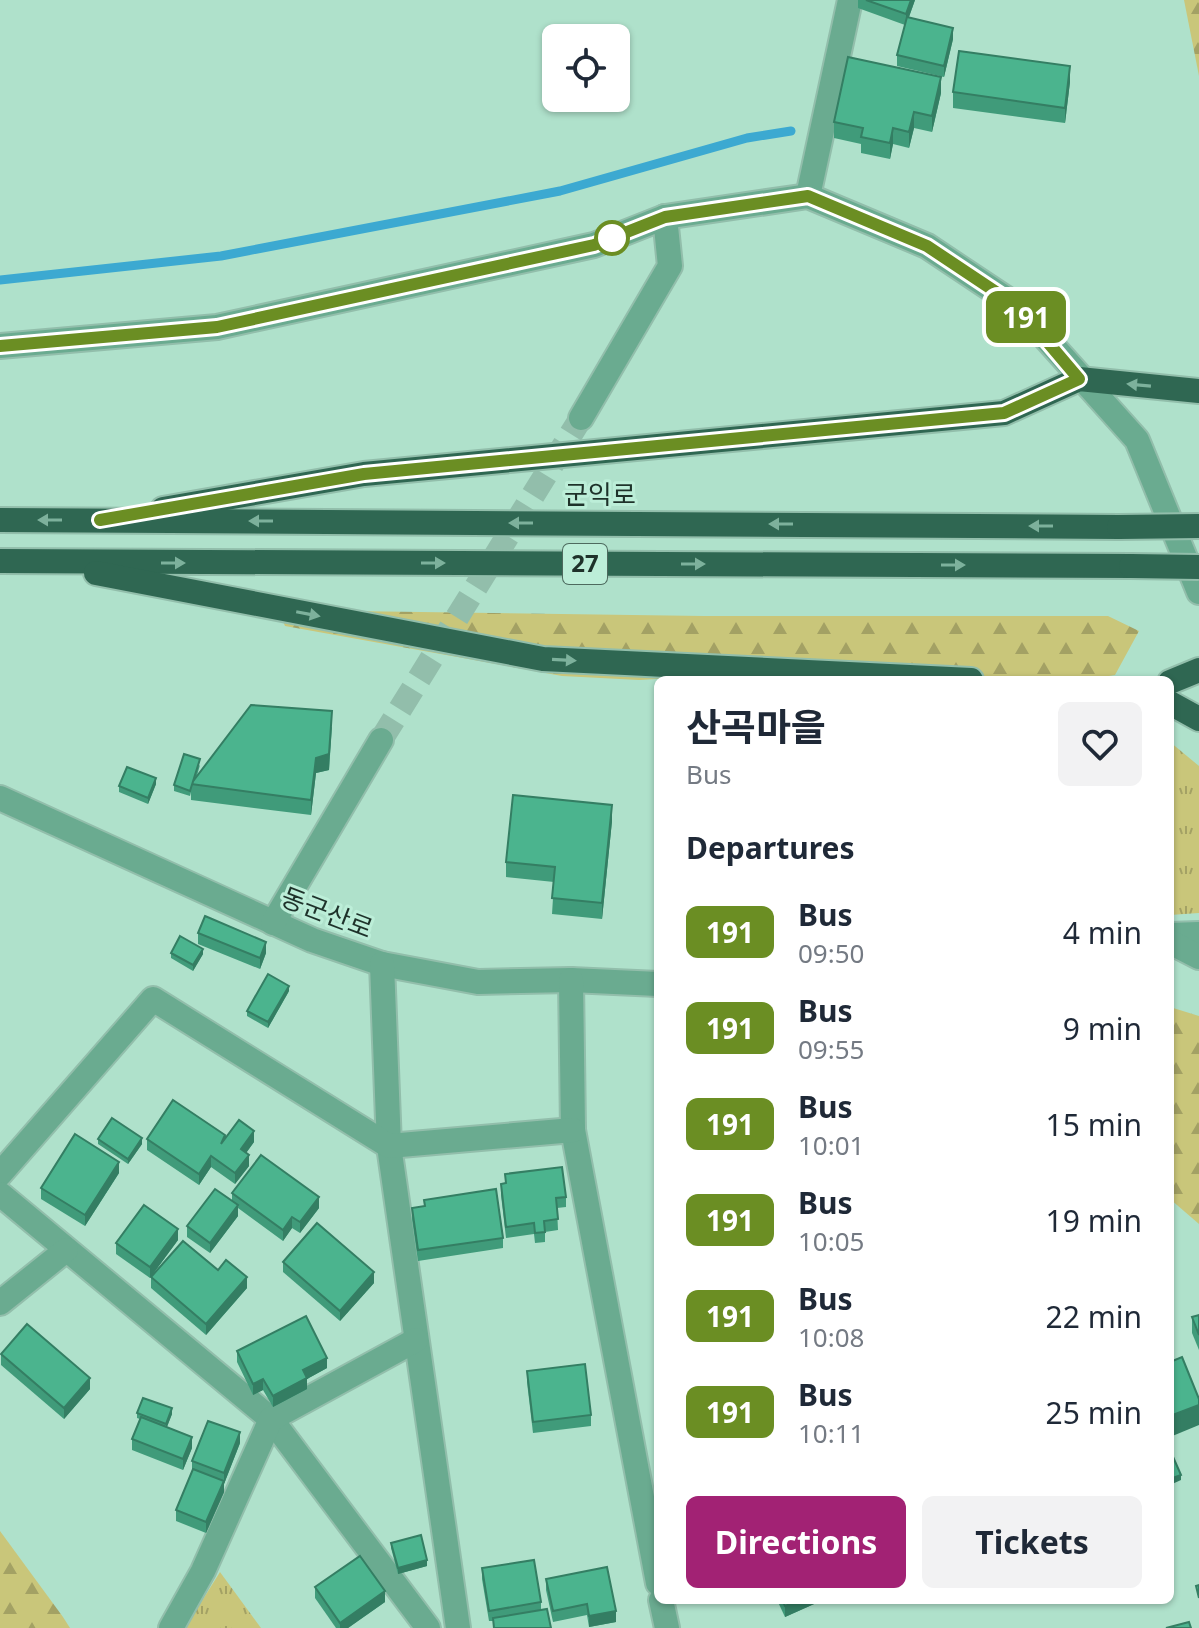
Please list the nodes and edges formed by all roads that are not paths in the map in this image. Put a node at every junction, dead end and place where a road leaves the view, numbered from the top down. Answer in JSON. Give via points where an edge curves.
{"nodes":[{"id":1,"x":850,"y":0,"type":"edge"},
{"id":2,"x":808,"y":196,"type":"junction"},
{"id":3,"x":665,"y":217,"type":"junction"},
{"id":4,"x":0,"y":346,"type":"edge"},
{"id":5,"x":1079,"y":379,"type":"junction"},
{"id":6,"x":1199,"y":391,"type":"edge"},
{"id":7,"x":581,"y":418,"type":"tunnel mouth"},
{"id":8,"x":0,"y":520,"type":"edge"},
{"id":9,"x":100,"y":520,"type":"junction"},
{"id":10,"x":1199,"y":526,"type":"edge"},
{"id":11,"x":0,"y":561,"type":"edge"},
{"id":12,"x":39,"y":562,"type":"junction"},
{"id":13,"x":1199,"y":567,"type":"edge"},
{"id":14,"x":1199,"y":592,"type":"edge"},
{"id":15,"x":1199,"y":670,"type":"edge"},
{"id":16,"x":889,"y":676,"type":"edge"},
{"id":17,"x":1174,"y":680,"type":"edge"},
{"id":18,"x":1174,"y":705,"type":"edge"},
{"id":19,"x":1199,"y":719,"type":"edge"},
{"id":20,"x":381,"y":740,"type":"tunnel mouth"},
{"id":21,"x":0,"y":798,"type":"edge"},
{"id":22,"x":273,"y":923,"type":"junction"},
{"id":23,"x":1199,"y":934,"type":"edge"},
{"id":24,"x":1174,"y":935,"type":"edge"},
{"id":25,"x":1174,"y":944,"type":"edge"},
{"id":26,"x":1199,"y":957,"type":"edge"},
{"id":27,"x":382,"y":964,"type":"junction"},
{"id":28,"x":571,"y":980,"type":"junction"},
{"id":29,"x":654,"y":984,"type":"edge"},
{"id":30,"x":573,"y":1130,"type":"junction"},
{"id":31,"x":389,"y":1146,"type":"junction"},
{"id":32,"x":0,"y":1174,"type":"edge"},
{"id":33,"x":0,"y":1194,"type":"edge"},
{"id":34,"x":66,"y":1250,"type":"junction"},
{"id":35,"x":0,"y":1303,"type":"edge"},
{"id":36,"x":416,"y":1340,"type":"junction"},
{"id":37,"x":271,"y":1419,"type":"junction"},
{"id":38,"x":654,"y":1562,"type":"edge"},
{"id":39,"x":171,"y":1628,"type":"edge"},
{"id":40,"x":428,"y":1628,"type":"edge"},
{"id":41,"x":458,"y":1628,"type":"edge"}],
"edges":[{"from":1,"to":2,"type":"street"},
{"from":2,"to":3,"type":"street"},
{"from":2,"to":5,"type":"street","via":[[927,246],[1017,306]]},
{"from":3,"to":4,"type":"street","via":[[594,245],[217,327]]},
{"from":3,"to":7,"type":"street","via":[[670,266]]},
{"from":6,"to":5,"type":"highway","one_way":true},
{"from":5,"to":9,"type":"highway","via":[[1004,413],[364,474]]},
{"from":5,"to":14,"type":"street","via":[[1137,440]]},
{"from":9,"to":8,"type":"highway","name":"군익로","number":"27","one_way":true},
{"from":10,"to":9,"type":"highway","name":"군익로","number":"27","one_way":true,"bridge":true},
{"from":11,"to":12,"type":"highway","number":"27"},
{"from":12,"to":13,"type":"highway","number":"27","one_way":true,"bridge":true},
{"from":12,"to":16,"type":"highway","one_way":true,"via":[[543,659]]},
{"from":15,"to":17,"type":"highway"},
{"from":18,"to":19,"type":"highway"},
{"from":20,"to":22,"type":"street"},
{"from":21,"to":22,"type":"street","name":"동군산로"},
{"from":22,"to":27,"type":"street","name":"동군산로"},
{"from":23,"to":24,"type":"street"},
{"from":25,"to":26,"type":"street"},
{"from":27,"to":28,"type":"street","name":"동군산로","via":[[478,982]]},
{"from":27,"to":31,"type":"street"},
{"from":28,"to":29,"type":"street","name":"동군산로"},
{"from":28,"to":30,"type":"street"},
{"from":30,"to":31,"type":"street"},
{"from":30,"to":38,"type":"street"},
{"from":31,"to":32,"type":"street","via":[[153,999]]},
{"from":31,"to":36,"type":"street"},
{"from":33,"to":34,"type":"street"},
{"from":34,"to":35,"type":"street"},
{"from":34,"to":37,"type":"street"},
{"from":36,"to":37,"type":"street"},
{"from":36,"to":41,"type":"street"},
{"from":37,"to":39,"type":"street","via":[[203,1571]]},
{"from":37,"to":40,"type":"street"}]}
